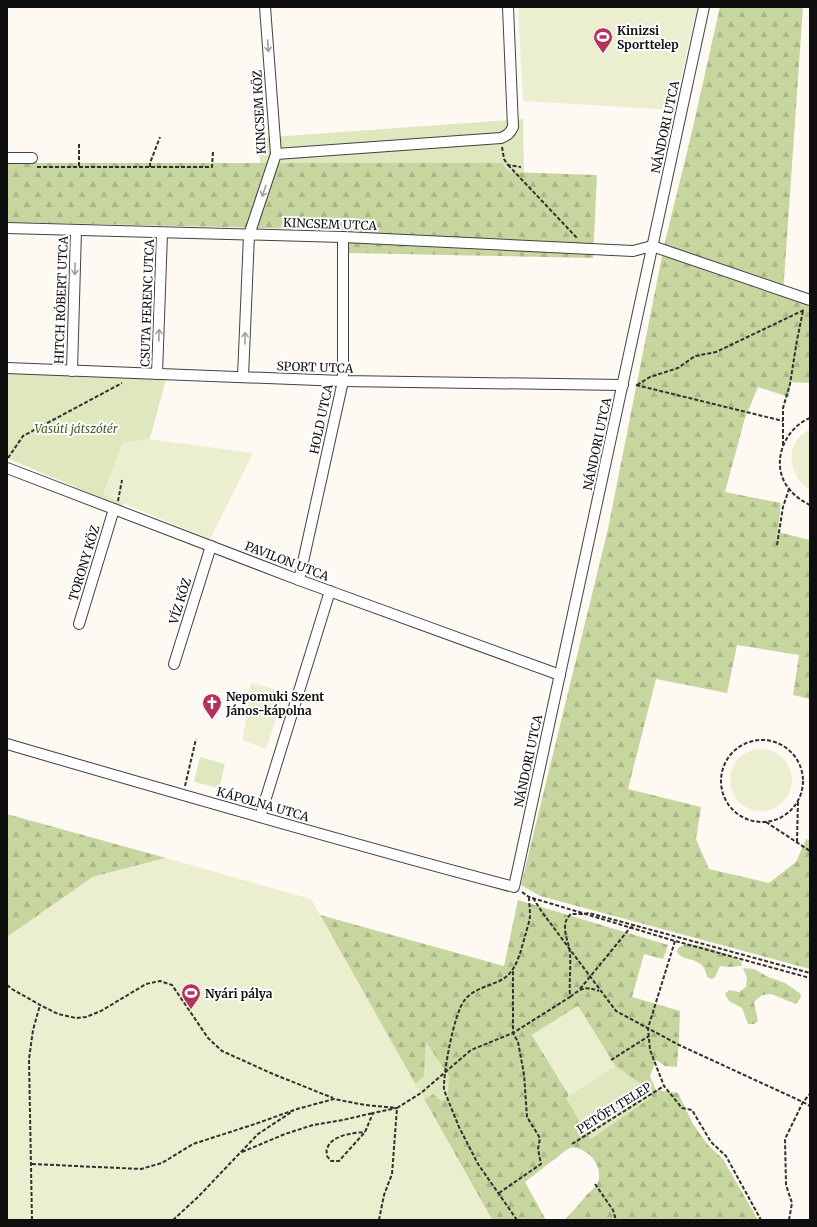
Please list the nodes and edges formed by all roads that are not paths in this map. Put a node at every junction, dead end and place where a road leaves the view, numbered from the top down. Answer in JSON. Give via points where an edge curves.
{"nodes":[{"id":1,"x":265,"y":7,"type":"edge"},
{"id":2,"x":508,"y":7,"type":"edge"},
{"id":3,"x":704,"y":7,"type":"edge"},
{"id":4,"x":276,"y":154,"type":"junction"},
{"id":5,"x":7,"y":158,"type":"edge"},
{"id":6,"x":34,"y":163,"type":"road end"},
{"id":7,"x":7,"y":228,"type":"edge"},
{"id":8,"x":76,"y":230,"type":"junction"},
{"id":9,"x":162,"y":233,"type":"junction"},
{"id":10,"x":249,"y":235,"type":"junction"},
{"id":11,"x":343,"y":237,"type":"junction"},
{"id":12,"x":652,"y":246,"type":"junction"},
{"id":13,"x":809,"y":299,"type":"edge"},
{"id":14,"x":7,"y":368,"type":"edge"},
{"id":15,"x":72,"y":371,"type":"junction"},
{"id":16,"x":157,"y":374,"type":"junction"},
{"id":17,"x":243,"y":377,"type":"junction"},
{"id":18,"x":343,"y":381,"type":"junction"},
{"id":19,"x":623,"y":385,"type":"junction"},
{"id":20,"x":7,"y":468,"type":"edge"},
{"id":21,"x":114,"y":509,"type":"junction"},
{"id":22,"x":210,"y":546,"type":"junction"},
{"id":23,"x":300,"y":580,"type":"junction"},
{"id":24,"x":330,"y":591,"type":"junction"},
{"id":25,"x":79,"y":624,"type":"dead end"},
{"id":26,"x":174,"y":664,"type":"dead end"},
{"id":27,"x":560,"y":675,"type":"junction"},
{"id":28,"x":7,"y":744,"type":"edge"},
{"id":29,"x":260,"y":816,"type":"junction"},
{"id":30,"x":514,"y":887,"type":"joint"}],
"edges":[{"from":1,"to":4,"type":"street","name":"KINCSEM KÖZ","one_way":true},
{"from":2,"to":4,"type":"street","via":[[513,127],[510,133],[501,138]]},
{"from":3,"to":12,"type":"street","name":"NÁNDORI UTCA"},
{"from":4,"to":10,"type":"street","name":"KINCSEM KÖZ","one_way":true},
{"from":5,"to":6,"type":"street"},
{"from":7,"to":8,"type":"street","name":"KINCSEM UTCA"},
{"from":8,"to":9,"type":"street","name":"KINCSEM UTCA"},
{"from":8,"to":15,"type":"street","name":"HITCH RÓBERT UTCA","one_way":true},
{"from":9,"to":10,"type":"street","name":"KINCSEM UTCA"},
{"from":16,"to":9,"type":"street","name":"CSUTA FERENC UTCA","one_way":true},
{"from":10,"to":11,"type":"street","name":"KINCSEM UTCA"},
{"from":17,"to":10,"type":"street","name":"KINCSEM KÖZ","one_way":true},
{"from":11,"to":12,"type":"street","name":"KINCSEM UTCA","via":[[633,251]]},
{"from":11,"to":18,"type":"street","name":"HOLD UTCA"},
{"from":12,"to":13,"type":"street"},
{"from":12,"to":19,"type":"street","name":"NÁNDORI UTCA"},
{"from":14,"to":15,"type":"street","name":"SPORT UTCA"},
{"from":15,"to":16,"type":"street","name":"SPORT UTCA"},
{"from":16,"to":17,"type":"street","name":"SPORT UTCA"},
{"from":17,"to":18,"type":"street","name":"SPORT UTCA"},
{"from":18,"to":19,"type":"street","name":"SPORT UTCA"},
{"from":18,"to":23,"type":"street","name":"HOLD UTCA"},
{"from":19,"to":27,"type":"street","name":"NÁNDORI UTCA"},
{"from":20,"to":21,"type":"street","name":"PAVILON UTCA"},
{"from":21,"to":22,"type":"street","name":"PAVILON UTCA"},
{"from":21,"to":25,"type":"street","name":"TORONY KÖZ"},
{"from":22,"to":23,"type":"street","name":"PAVILON UTCA"},
{"from":22,"to":26,"type":"street","name":"VÍZ KÖZ"},
{"from":23,"to":24,"type":"street","name":"PAVILON UTCA"},
{"from":24,"to":27,"type":"street","name":"PAVILON UTCA"},
{"from":24,"to":29,"type":"street"},
{"from":27,"to":30,"type":"street","name":"NÁNDORI UTCA"},
{"from":28,"to":29,"type":"street","name":"KÁPOLNA UTCA"},
{"from":29,"to":30,"type":"street","name":"KÁPOLNA UTCA"}]}
